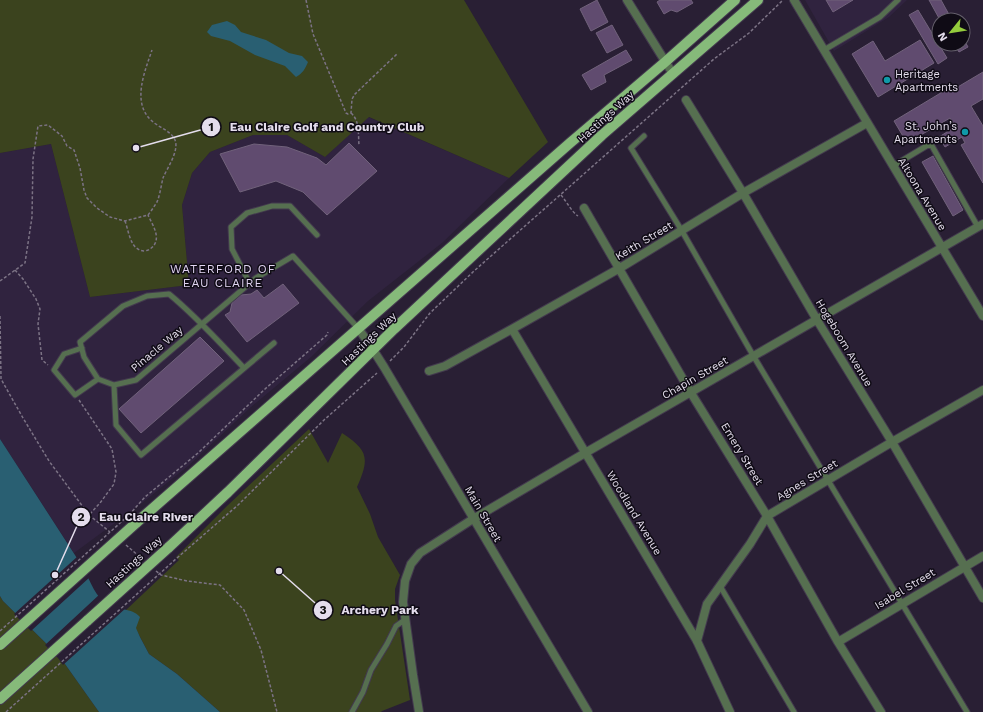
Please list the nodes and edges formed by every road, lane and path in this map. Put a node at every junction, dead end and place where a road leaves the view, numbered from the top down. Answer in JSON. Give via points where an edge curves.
{"nodes":[{"id":1,"x":306,"y":0,"type":"edge"},
{"id":2,"x":627,"y":0,"type":"edge"},
{"id":3,"x":735,"y":0,"type":"edge"},
{"id":4,"x":758,"y":0,"type":"edge"},
{"id":5,"x":783,"y":0,"type":"edge"},
{"id":6,"x":794,"y":0,"type":"edge"},
{"id":7,"x":898,"y":0,"type":"edge"},
{"id":8,"x":152,"y":50,"type":"dead end"},
{"id":9,"x":824,"y":50,"type":"junction"},
{"id":10,"x":397,"y":54,"type":"dead end"},
{"id":11,"x":664,"y":63,"type":"junction"},
{"id":12,"x":672,"y":74,"type":"junction"},
{"id":13,"x":686,"y":100,"type":"dead end"},
{"id":14,"x":351,"y":113,"type":"junction"},
{"id":15,"x":867,"y":123,"type":"junction"},
{"id":16,"x":644,"y":136,"type":"dead end"},
{"id":17,"x":359,"y":145,"type":"dead end"},
{"id":18,"x":893,"y":166,"type":"junction"},
{"id":19,"x":743,"y":193,"type":"junction"},
{"id":20,"x":584,"y":208,"type":"dead end"},
{"id":21,"x":148,"y":215,"type":"junction"},
{"id":22,"x":125,"y":221,"type":"junction"},
{"id":23,"x":980,"y":225,"type":"edge"},
{"id":24,"x":682,"y":231,"type":"junction"},
{"id":25,"x":317,"y":235,"type":"dead end"},
{"id":26,"x":942,"y":248,"type":"junction"},
{"id":27,"x":620,"y":268,"type":"junction"},
{"id":28,"x":16,"y":270,"type":"junction"},
{"id":29,"x":0,"y":281,"type":"edge"},
{"id":30,"x":250,"y":284,"type":"junction"},
{"id":31,"x":0,"y":316,"type":"edge"},
{"id":32,"x":983,"y":316,"type":"edge"},
{"id":33,"x":817,"y":320,"type":"junction"},
{"id":34,"x":201,"y":324,"type":"junction"},
{"id":35,"x":358,"y":328,"type":"junction"},
{"id":36,"x":512,"y":330,"type":"junction"},
{"id":37,"x":0,"y":331,"type":"edge"},
{"id":38,"x":328,"y":332,"type":"dead end"},
{"id":39,"x":274,"y":343,"type":"dead end"},
{"id":40,"x":82,"y":348,"type":"junction"},
{"id":41,"x":374,"y":350,"type":"junction"},
{"id":42,"x":754,"y":357,"type":"junction"},
{"id":43,"x":384,"y":367,"type":"junction"},
{"id":44,"x":244,"y":368,"type":"junction"},
{"id":45,"x":54,"y":370,"type":"junction"},
{"id":46,"x":429,"y":372,"type":"dead end"},
{"id":47,"x":98,"y":380,"type":"junction"},
{"id":48,"x":114,"y":385,"type":"junction"},
{"id":49,"x":983,"y":390,"type":"edge"},
{"id":50,"x":692,"y":392,"type":"junction"},
{"id":51,"x":75,"y":395,"type":"junction"},
{"id":52,"x":892,"y":442,"type":"junction"},
{"id":53,"x":585,"y":453,"type":"junction"},
{"id":54,"x":827,"y":480,"type":"junction"},
{"id":55,"x":89,"y":515,"type":"dead end"},
{"id":56,"x":767,"y":516,"type":"junction"},
{"id":57,"x":473,"y":519,"type":"junction"},
{"id":58,"x":983,"y":556,"type":"edge"},
{"id":59,"x":964,"y":566,"type":"junction"},
{"id":60,"x":720,"y":586,"type":"junction"},
{"id":61,"x":983,"y":598,"type":"edge"},
{"id":62,"x":902,"y":604,"type":"junction"},
{"id":63,"x":406,"y":619,"type":"junction"},
{"id":64,"x":0,"y":631,"type":"edge"},
{"id":65,"x":697,"y":641,"type":"junction"},
{"id":66,"x":838,"y":642,"type":"junction"},
{"id":67,"x":0,"y":646,"type":"edge"},
{"id":68,"x":0,"y":699,"type":"edge"},
{"id":69,"x":6,"y":712,"type":"edge"},
{"id":70,"x":352,"y":712,"type":"edge"},
{"id":71,"x":419,"y":712,"type":"edge"},
{"id":72,"x":588,"y":712,"type":"edge"},
{"id":73,"x":730,"y":712,"type":"edge"},
{"id":74,"x":794,"y":712,"type":"edge"},
{"id":75,"x":881,"y":712,"type":"edge"},
{"id":76,"x":967,"y":712,"type":"edge"}],
"edges":[{"from":1,"to":14,"type":"path","via":[[313,34],[343,109],[348,114]]},
{"from":2,"to":11,"type":"street"},
{"from":3,"to":11,"type":"main road","name":"Hastings Way"},
{"from":4,"to":12,"type":"main road","name":"Hastings Way"},
{"from":5,"to":43,"type":"path","via":[[754,29],[714,59],[474,271],[430,313],[404,347]]},
{"from":6,"to":9,"type":"street","name":"Altoona Avenue"},
{"from":7,"to":9,"type":"lane","via":[[880,17]]},
{"from":8,"to":21,"type":"path","via":[[140,89],[144,114],[174,138],[175,147],[157,202]]},
{"from":9,"to":15,"type":"street","name":"Altoona Avenue"},
{"from":10,"to":14,"type":"path","via":[[355,94]]},
{"from":11,"to":12,"type":"street"},
{"from":11,"to":35,"type":"main road","name":"Hastings Way"},
{"from":12,"to":41,"type":"main road","name":"Hastings Way","via":[[602,135]]},
{"from":13,"to":19,"type":"street","name":"Hogeboom Avenue"},
{"from":14,"to":17,"type":"path","via":[[358,122]]},
{"from":15,"to":18,"type":"street","name":"Altoona Avenue"},
{"from":15,"to":19,"type":"street","name":"Keith Street"},
{"from":16,"to":24,"type":"lane","via":[[631,148]]},
{"from":18,"to":23,"type":"lane","via":[[928,145],[932,146]]},
{"from":18,"to":26,"type":"street","name":"Altoona Avenue"},
{"from":19,"to":24,"type":"street","name":"Keith Street"},
{"from":19,"to":33,"type":"street","name":"Hogeboom Avenue"},
{"from":20,"to":27,"type":"street","name":"Emery Street"},
{"from":21,"to":22,"type":"path"},
{"from":21,"to":22,"type":"path","via":[[157,241],[146,251],[138,249],[132,243]]},
{"from":22,"to":28,"type":"path","via":[[110,217],[97,208],[84,190],[74,150],[48,125],[38,126],[33,159],[32,217],[25,263]]},
{"from":23,"to":26,"type":"street","name":"Chapin Street"},
{"from":24,"to":27,"type":"street","name":"Keith Street"},
{"from":24,"to":42,"type":"lane"},
{"from":25,"to":30,"type":"lane","via":[[290,206],[272,206],[247,213],[231,227],[232,249]]},
{"from":26,"to":32,"type":"street","name":"Altoona Avenue"},
{"from":26,"to":33,"type":"street","name":"Chapin Street"},
{"from":27,"to":36,"type":"street","name":"Keith Street"},
{"from":27,"to":50,"type":"street","name":"Emery Street"},
{"from":28,"to":29,"type":"path"},
{"from":28,"to":45,"type":"path","via":[[40,309],[38,324],[42,360]]},
{"from":30,"to":34,"type":"lane","name":"Pinacle Way"},
{"from":30,"to":35,"type":"lane","name":"Pinacle Way","via":[[293,256]]},
{"from":31,"to":37,"type":"path"},
{"from":33,"to":42,"type":"street","name":"Chapin Street"},
{"from":33,"to":52,"type":"street","name":"Hogeboom Avenue"},
{"from":34,"to":40,"type":"lane","via":[[169,294],[147,296],[123,306],[80,342]]},
{"from":34,"to":44,"type":"lane"},
{"from":34,"to":48,"type":"lane","name":"Pinacle Way","via":[[136,380]]},
{"from":35,"to":41,"type":"street","name":"Main Street"},
{"from":35,"to":67,"type":"main road","name":"Hastings Way","bridge":true},
{"from":36,"to":46,"type":"street","name":"Keith Street"},
{"from":36,"to":53,"type":"street","name":"Woodland Avenue"},
{"from":38,"to":64,"type":"path","bridge":true},
{"from":39,"to":44,"type":"lane"},
{"from":40,"to":45,"type":"lane","via":[[64,354]]},
{"from":40,"to":47,"type":"lane","via":[[84,357]]},
{"from":41,"to":43,"type":"street","name":"Main Street"},
{"from":41,"to":68,"type":"main road","name":"Hastings Way","bridge":true,"via":[[168,548]]},
{"from":42,"to":50,"type":"street","name":"Chapin Street"},
{"from":42,"to":54,"type":"lane"},
{"from":43,"to":57,"type":"street","name":"Main Street"},
{"from":43,"to":69,"type":"path","bridge":true,"via":[[324,420],[238,505]]},
{"from":44,"to":48,"type":"lane","via":[[141,455],[116,425]]},
{"from":45,"to":51,"type":"lane"},
{"from":47,"to":48,"type":"lane"},
{"from":47,"to":51,"type":"lane"},
{"from":49,"to":52,"type":"street","name":"Agnes Street"},
{"from":50,"to":53,"type":"street","name":"Chapin Street"},
{"from":50,"to":56,"type":"street","name":"Emery Street"},
{"from":51,"to":55,"type":"path","via":[[112,448],[116,472],[114,484]]},
{"from":52,"to":54,"type":"street","name":"Agnes Street"},
{"from":52,"to":59,"type":"street","name":"Hogeboom Avenue"},
{"from":53,"to":57,"type":"street","name":"Chapin Street"},
{"from":53,"to":65,"type":"street","name":"Woodland Avenue"},
{"from":54,"to":56,"type":"street","name":"Agnes Street"},
{"from":54,"to":62,"type":"lane"},
{"from":56,"to":60,"type":"street","name":"Agnes Street"},
{"from":56,"to":66,"type":"street","name":"Emery Street"},
{"from":57,"to":63,"type":"street","name":"Chapin Street","via":[[420,553],[411,564],[405,581],[403,602]]},
{"from":57,"to":72,"type":"street","name":"Main Street"},
{"from":58,"to":59,"type":"street","name":"Isabel Street"},
{"from":59,"to":61,"type":"street","name":"Hogeboom Avenue"},
{"from":59,"to":62,"type":"street","name":"Isabel Street"},
{"from":60,"to":65,"type":"street","name":"Agnes Street","via":[[707,604]]},
{"from":60,"to":74,"type":"lane"},
{"from":62,"to":66,"type":"street","name":"Isabel Street"},
{"from":62,"to":76,"type":"lane"},
{"from":63,"to":70,"type":"lane","via":[[396,626],[371,670]]},
{"from":63,"to":71,"type":"street"},
{"from":65,"to":73,"type":"street","name":"Woodland Avenue"},
{"from":66,"to":75,"type":"street","name":"Emery Street"}]}
